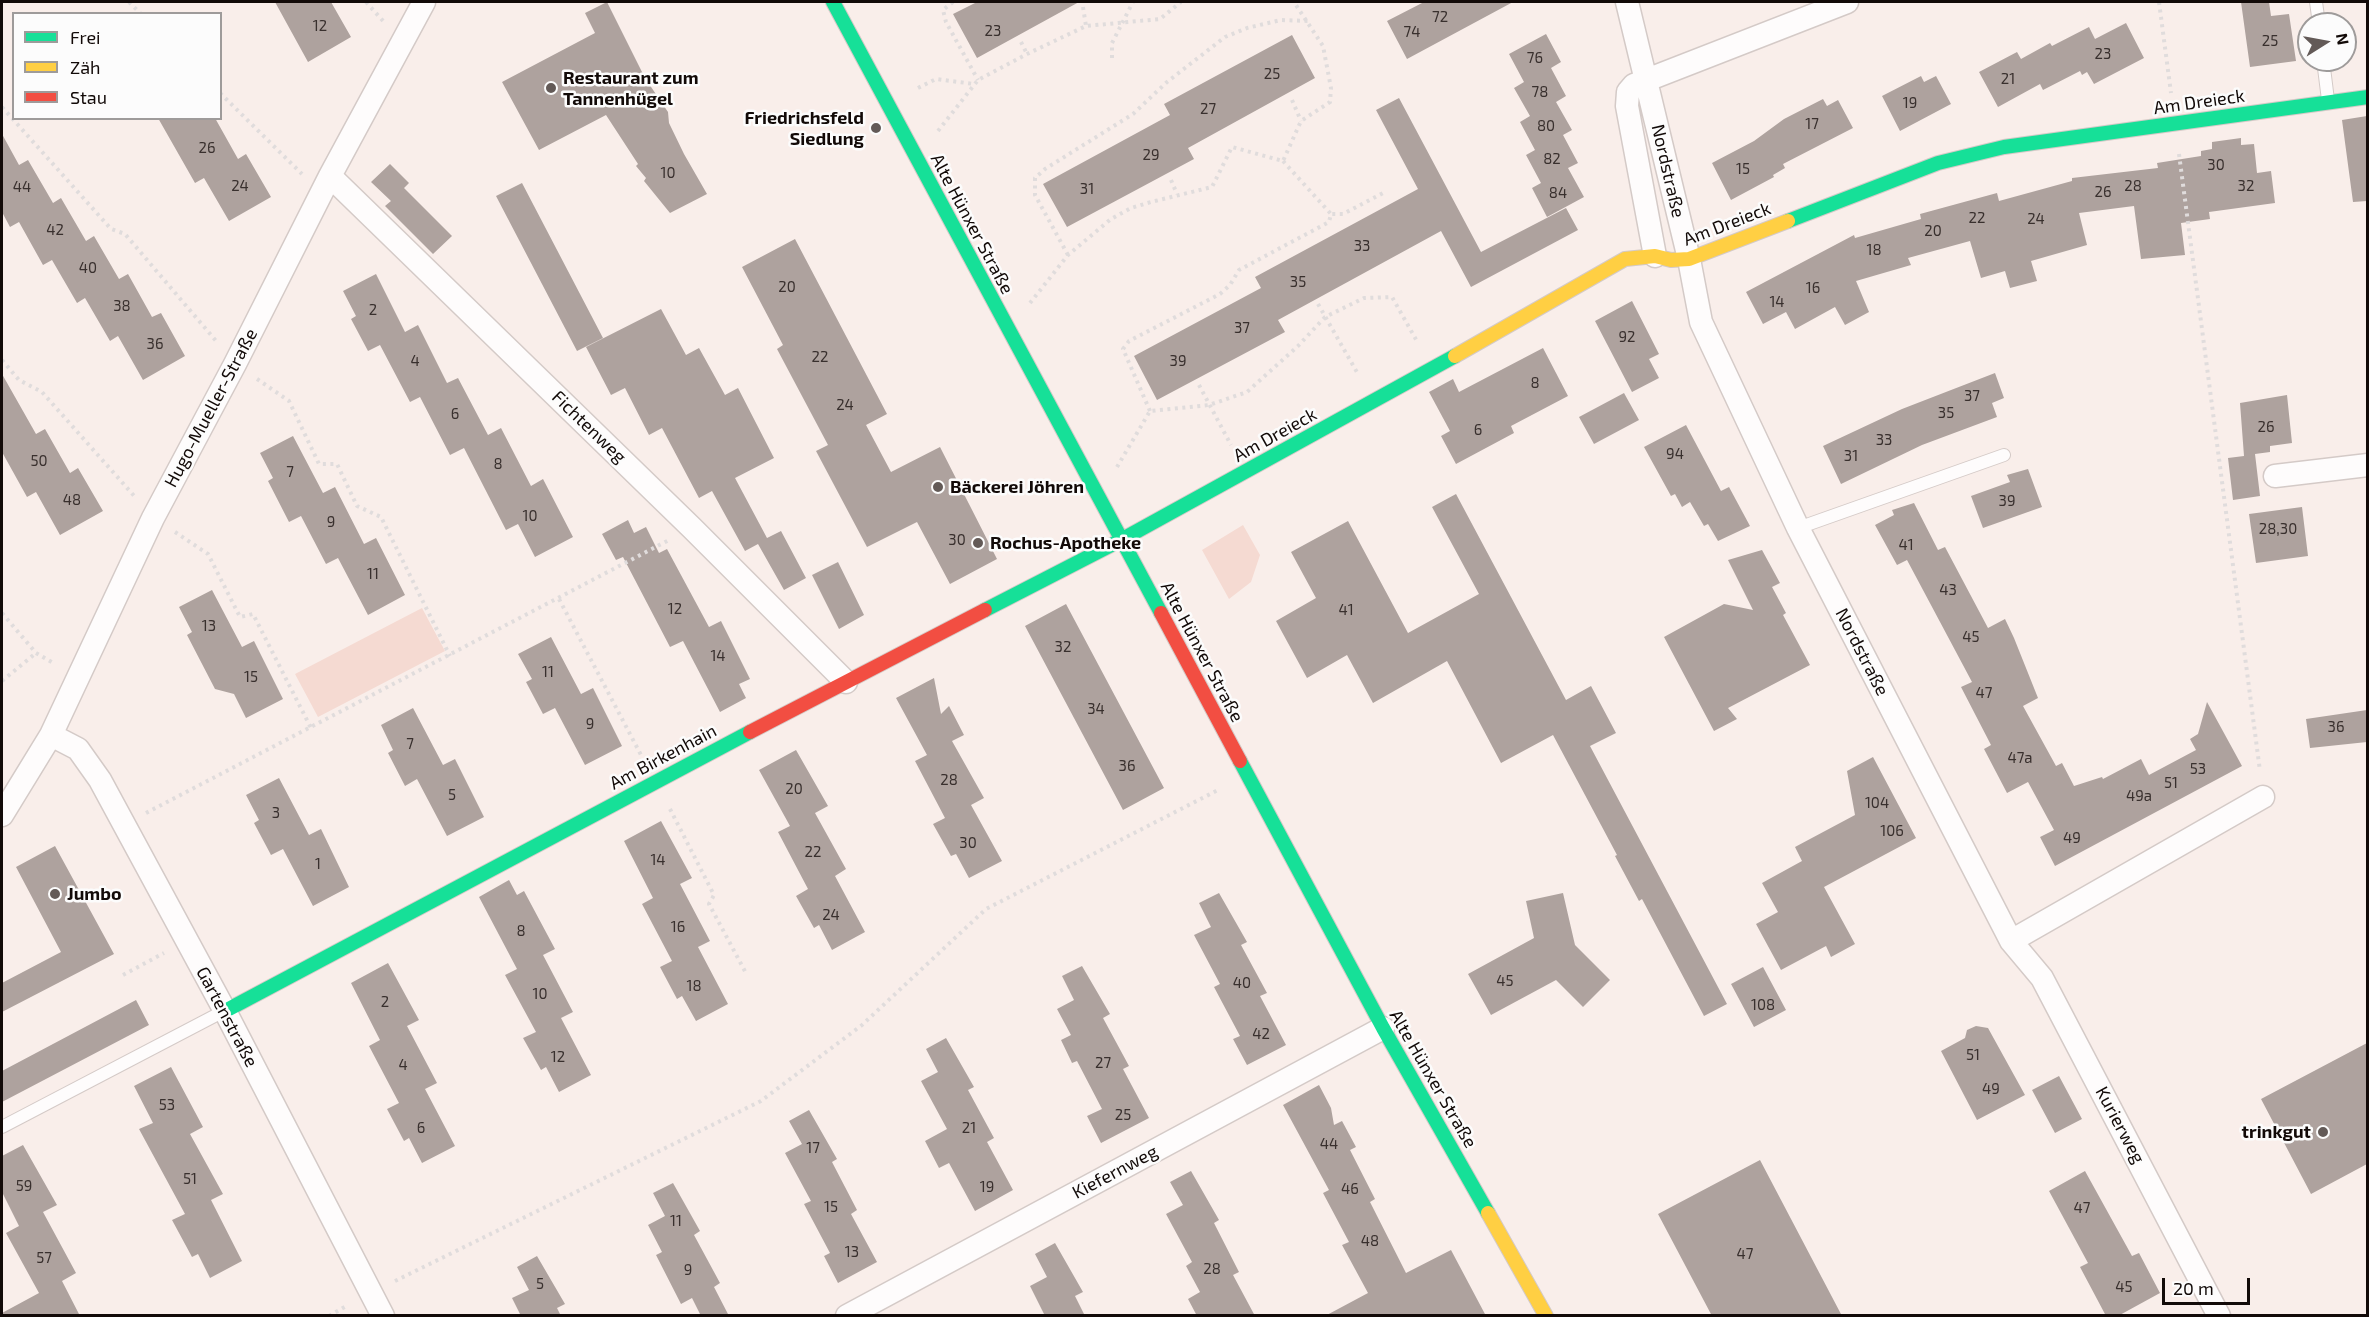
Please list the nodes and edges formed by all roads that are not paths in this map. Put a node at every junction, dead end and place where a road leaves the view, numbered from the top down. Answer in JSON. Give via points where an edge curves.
{"nodes":[{"id":1,"x":424,"y":2,"type":"edge"},
{"id":2,"x":833,"y":2,"type":"edge"},
{"id":3,"x":1627,"y":2,"type":"edge"},
{"id":4,"x":1847,"y":2,"type":"edge"},
{"id":5,"x":2325,"y":72,"type":"edge"},
{"id":6,"x":1647,"y":80,"type":"junction"},
{"id":7,"x":2367,"y":97,"type":"edge"},
{"id":8,"x":2329,"y":102,"type":"junction"},
{"id":9,"x":326,"y":184,"type":"junction"},
{"id":10,"x":1655,"y":256,"type":"junction"},
{"id":11,"x":1689,"y":259,"type":"junction"},
{"id":12,"x":2004,"y":455,"type":"dead end"},
{"id":13,"x":2367,"y":465,"type":"edge"},
{"id":14,"x":2276,"y":476,"type":"dead end"},
{"id":15,"x":1798,"y":528,"type":"junction"},
{"id":16,"x":1121,"y":540,"type":"junction"},
{"id":17,"x":846,"y":682,"type":"junction"},
{"id":18,"x":51,"y":735,"type":"junction"},
{"id":19,"x":2263,"y":797,"type":"road end"},
{"id":20,"x":2,"y":815,"type":"edge"},
{"id":21,"x":2010,"y":941,"type":"junction"},
{"id":22,"x":225,"y":1011,"type":"junction"},
{"id":23,"x":1383,"y":1028,"type":"junction"},
{"id":24,"x":2,"y":1127,"type":"edge"},
{"id":25,"x":383,"y":1316,"type":"edge"},
{"id":26,"x":847,"y":1316,"type":"edge"},
{"id":27,"x":1546,"y":1316,"type":"edge"},
{"id":28,"x":2219,"y":1316,"type":"edge"}],
"edges":[{"from":1,"to":9,"type":"street","name":"Hugo-Mueller-Straße"},
{"from":2,"to":16,"type":"street","name":"Alte Hünxer Straße"},
{"from":3,"to":6,"type":"street","name":"Nordstraße"},
{"from":4,"to":6,"type":"street","name":"Nordstraße"},
{"from":5,"to":8,"type":"lane"},
{"from":6,"to":10,"type":"street","name":"Nordstraße","via":[[1628,92],[1627,106]]},
{"from":6,"to":11,"type":"street","name":"Nordstraße"},
{"from":7,"to":8,"type":"street","name":"Am Dreieck"},
{"from":8,"to":11,"type":"street","name":"Am Dreieck","via":[[2004,147],[1938,163]]},
{"from":9,"to":17,"type":"street","name":"Fichtenweg","via":[[692,528]]},
{"from":9,"to":18,"type":"street","name":"Hugo-Mueller-Straße","via":[[153,518]]},
{"from":10,"to":11,"type":"street","name":"Am Dreieck"},
{"from":10,"to":16,"type":"street","name":"Am Dreieck","via":[[1625,260]]},
{"from":11,"to":15,"type":"street","name":"Nordstraße","via":[[1701,322]]},
{"from":12,"to":15,"type":"lane"},
{"from":13,"to":14,"type":"street"},
{"from":15,"to":21,"type":"street","name":"Nordstraße"},
{"from":16,"to":17,"type":"street","name":"Am Birkenhain"},
{"from":16,"to":23,"type":"street","name":"Alte Hünxer Straße"},
{"from":17,"to":22,"type":"street","name":"Am Birkenhain"},
{"from":18,"to":20,"type":"street","name":"Hugo-Mueller-Straße"},
{"from":18,"to":22,"type":"street","name":"Gartenstraße","via":[[78,748],[100,780]]},
{"from":19,"to":21,"type":"street"},
{"from":21,"to":28,"type":"street","name":"Kurierweg","via":[[2042,978]]},
{"from":22,"to":24,"type":"lane"},
{"from":22,"to":25,"type":"street","name":"Gartenstraße"},
{"from":23,"to":26,"type":"street","name":"Kiefernweg"},
{"from":23,"to":27,"type":"street","name":"Alte Hünxer Straße"}]}
